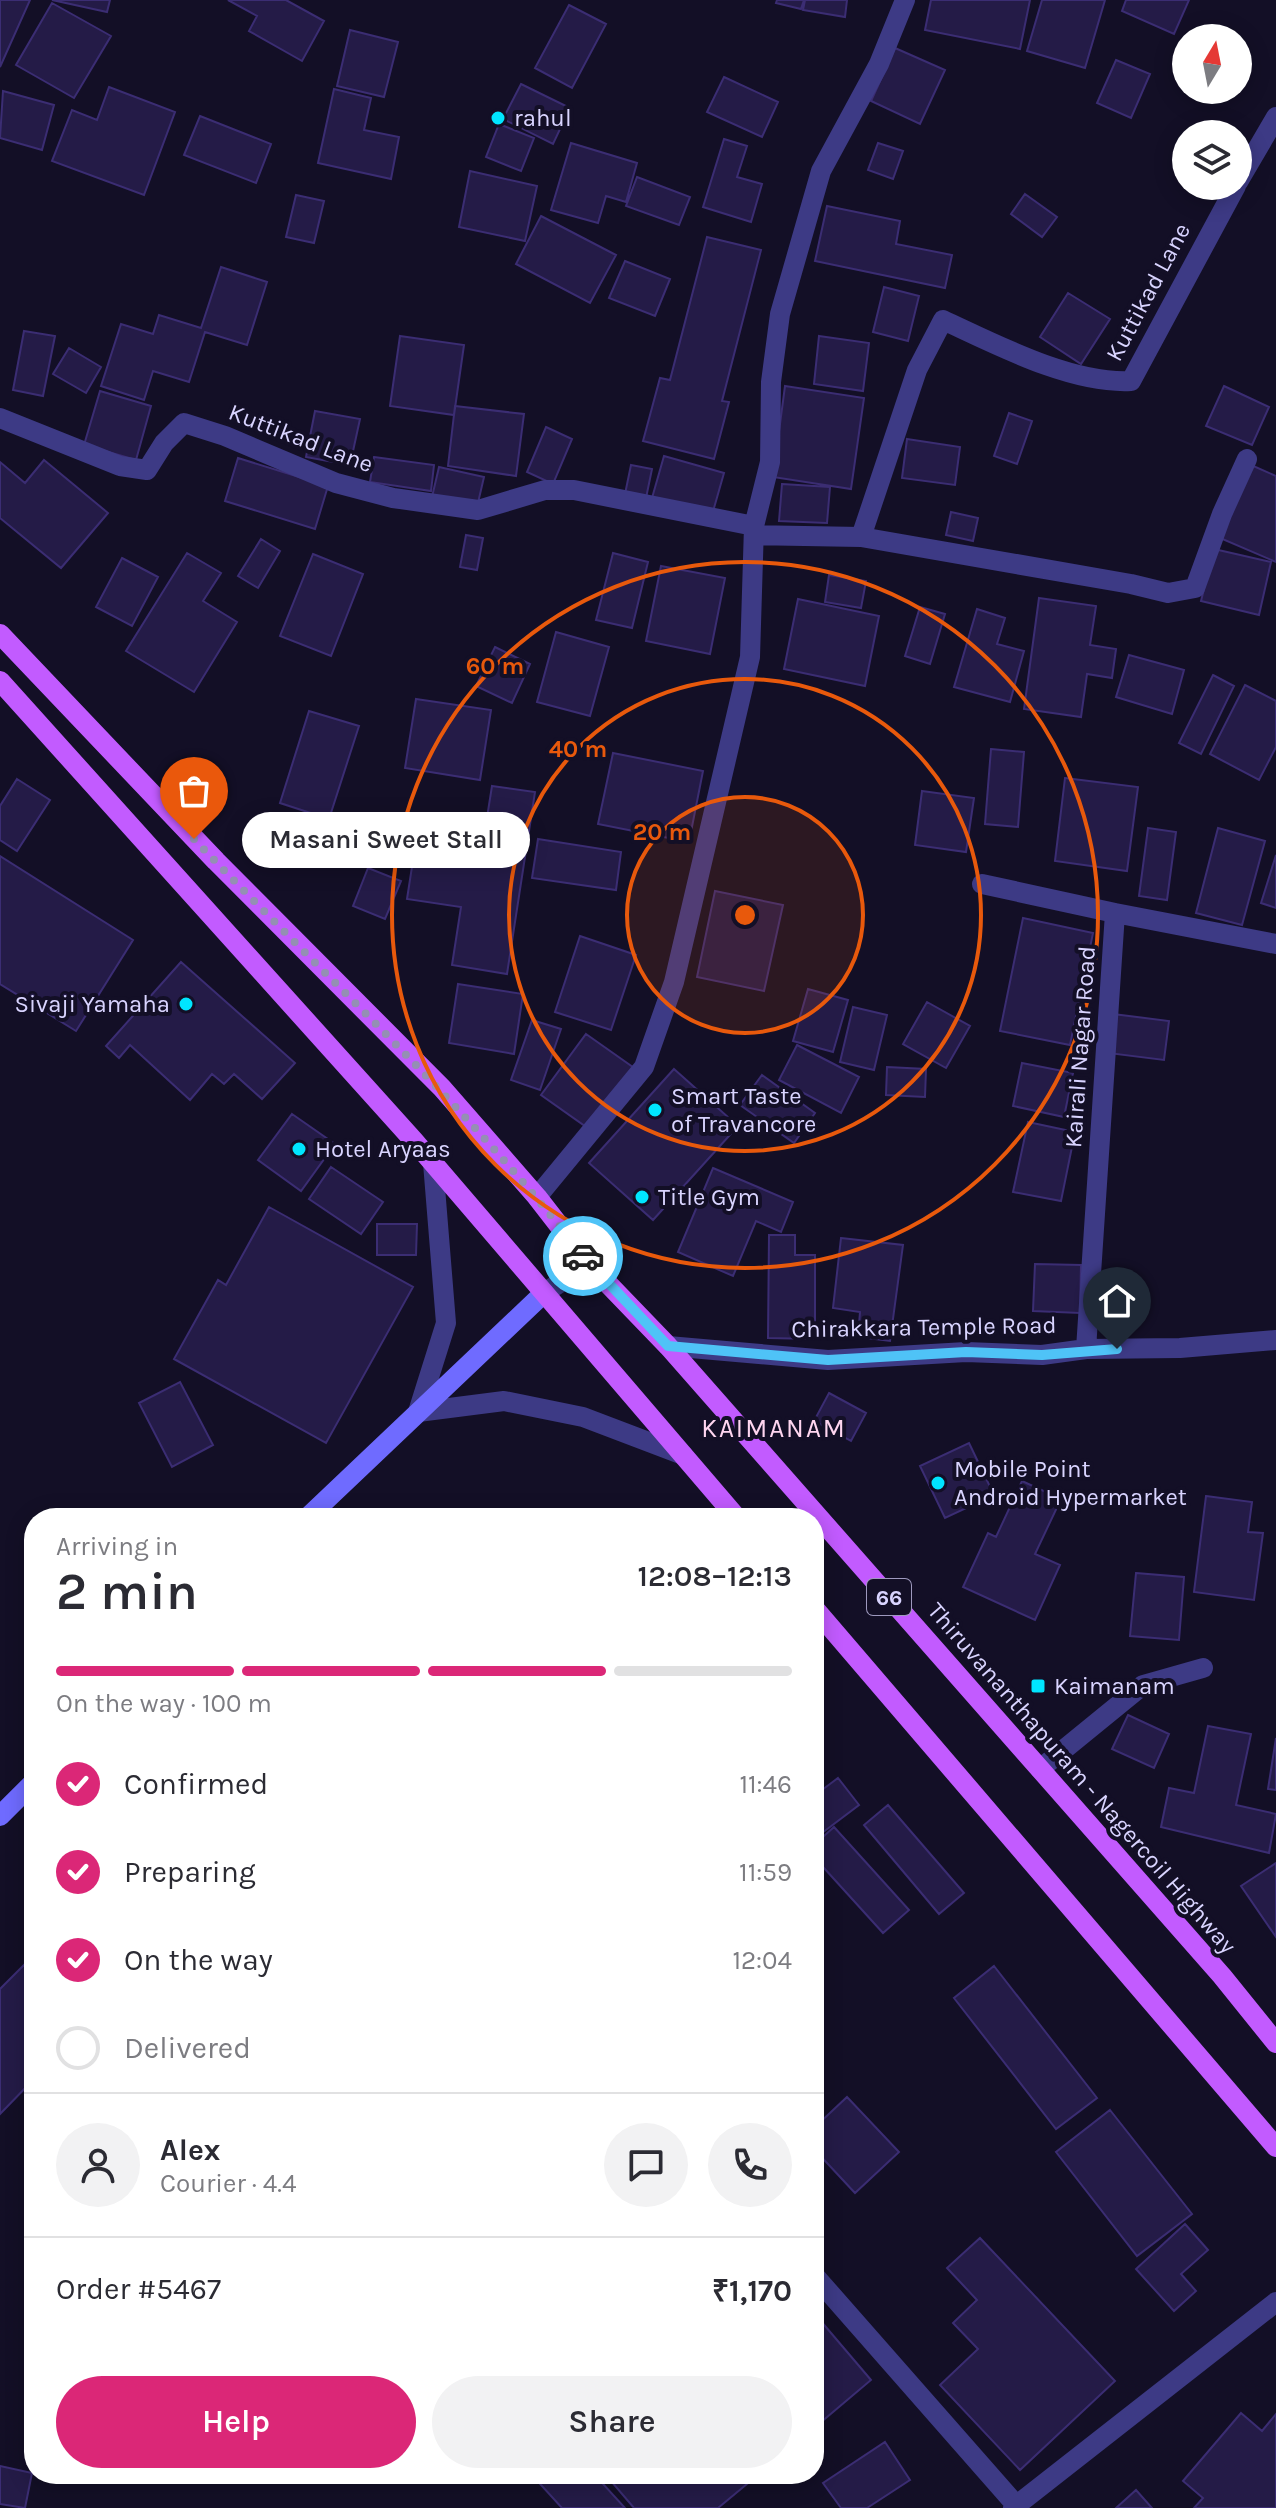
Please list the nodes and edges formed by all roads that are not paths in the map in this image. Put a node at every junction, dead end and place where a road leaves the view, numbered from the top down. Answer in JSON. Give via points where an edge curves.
{"nodes":[{"id":1,"x":905,"y":0,"type":"edge"},
{"id":2,"x":1276,"y":117,"type":"edge"},
{"id":3,"x":1252,"y":158,"type":"edge"},
{"id":4,"x":1228,"y":200,"type":"edge"},
{"id":5,"x":0,"y":418,"type":"edge"},
{"id":6,"x":1247,"y":459,"type":"dead end"},
{"id":7,"x":754,"y":530,"type":"junction"},
{"id":8,"x":861,"y":537,"type":"junction"},
{"id":9,"x":0,"y":634,"type":"edge"},
{"id":10,"x":0,"y":681,"type":"edge"},
{"id":11,"x":982,"y":884,"type":"dead end"},
{"id":12,"x":1115,"y":913,"type":"junction"},
{"id":13,"x":1276,"y":944,"type":"edge"},
{"id":14,"x":433,"y":1163,"type":"junction"},
{"id":15,"x":537,"y":1197,"type":"junction"},
{"id":16,"x":589,"y":1264,"type":"junction"},
{"id":17,"x":544,"y":1293,"type":"junction"},
{"id":18,"x":1276,"y":1340,"type":"edge"},
{"id":19,"x":668,"y":1346,"type":"junction"},
{"id":20,"x":1086,"y":1349,"type":"junction"},
{"id":21,"x":418,"y":1412,"type":"junction"},
{"id":22,"x":683,"y":1455,"type":"junction"},
{"id":23,"x":317,"y":1508,"type":"edge"},
{"id":24,"x":728,"y":1508,"type":"edge"},
{"id":25,"x":810,"y":1508,"type":"edge"},
{"id":26,"x":824,"y":1523,"type":"edge"},
{"id":27,"x":824,"y":1620,"type":"edge"},
{"id":28,"x":1203,"y":1668,"type":"dead end"},
{"id":29,"x":1040,"y":1769,"type":"junction"},
{"id":30,"x":24,"y":1792,"type":"edge"},
{"id":31,"x":0,"y":1816,"type":"edge"},
{"id":32,"x":1276,"y":2043,"type":"edge"},
{"id":33,"x":1276,"y":2147,"type":"edge"},
{"id":34,"x":824,"y":2287,"type":"edge"},
{"id":35,"x":1276,"y":2302,"type":"edge"},
{"id":36,"x":1015,"y":2507,"type":"edge"}],
"edges":[{"from":1,"to":7,"type":"street","via":[[879,64],[821,171],[802,233],[780,314],[771,382],[770,462]]},
{"from":2,"to":3,"type":"street","name":"Kuttikad Lane"},
{"from":4,"to":8,"type":"street","name":"Kuttikad Lane","via":[[1131,381],[1111,382],[1024,357],[943,320],[917,370]]},
{"from":5,"to":7,"type":"street","name":"Kuttikad Lane","via":[[108,461],[147,470],[184,423],[336,483],[393,498],[478,510],[545,490],[574,490]]},
{"from":6,"to":8,"type":"street","name":"Kuttikad Lane","via":[[1195,588],[1168,593]]},
{"from":7,"to":8,"type":"street","name":"Kuttikad Lane"},
{"from":7,"to":15,"type":"street","via":[[750,657],[674,982],[644,1067]]},
{"from":9,"to":15,"type":"main road","name":"Thiruvananthapuram - Nagercoil Highway","number":"66","via":[[442,1088]]},
{"from":10,"to":14,"type":"main road"},
{"from":11,"to":12,"type":"street"},
{"from":12,"to":13,"type":"street"},
{"from":12,"to":20,"type":"street","name":"Kairali Nagar Road"},
{"from":14,"to":17,"type":"main road"},
{"from":14,"to":21,"type":"street","via":[[446,1323]]},
{"from":15,"to":16,"type":"main road","name":"Thiruvananthapuram - Nagercoil Highway","number":"66"},
{"from":16,"to":17,"type":"street"},
{"from":16,"to":19,"type":"main road","name":"Thiruvananthapuram - Nagercoil Highway","number":"66"},
{"from":17,"to":21,"type":"main road"},
{"from":17,"to":22,"type":"main road"},
{"from":18,"to":20,"type":"street","name":"Chirakkara Temple Road"},
{"from":19,"to":20,"type":"street","name":"Chirakkara Temple Road","via":[[828,1360],[966,1352],[1042,1355]]},
{"from":19,"to":25,"type":"main road","name":"Thiruvananthapuram - Nagercoil Highway","number":"66"},
{"from":21,"to":22,"type":"street","via":[[504,1401],[583,1417]]},
{"from":21,"to":23,"type":"main road"},
{"from":22,"to":24,"type":"main road"},
{"from":26,"to":29,"type":"main road","name":"Thiruvananthapuram - Nagercoil Highway","number":"66"},
{"from":27,"to":33,"type":"main road"},
{"from":28,"to":29,"type":"street","via":[[1143,1685]]},
{"from":29,"to":32,"type":"main road","name":"Thiruvananthapuram - Nagercoil Highway","number":"66"},
{"from":30,"to":31,"type":"main road"},
{"from":34,"to":36,"type":"street"},
{"from":35,"to":36,"type":"street"}]}
